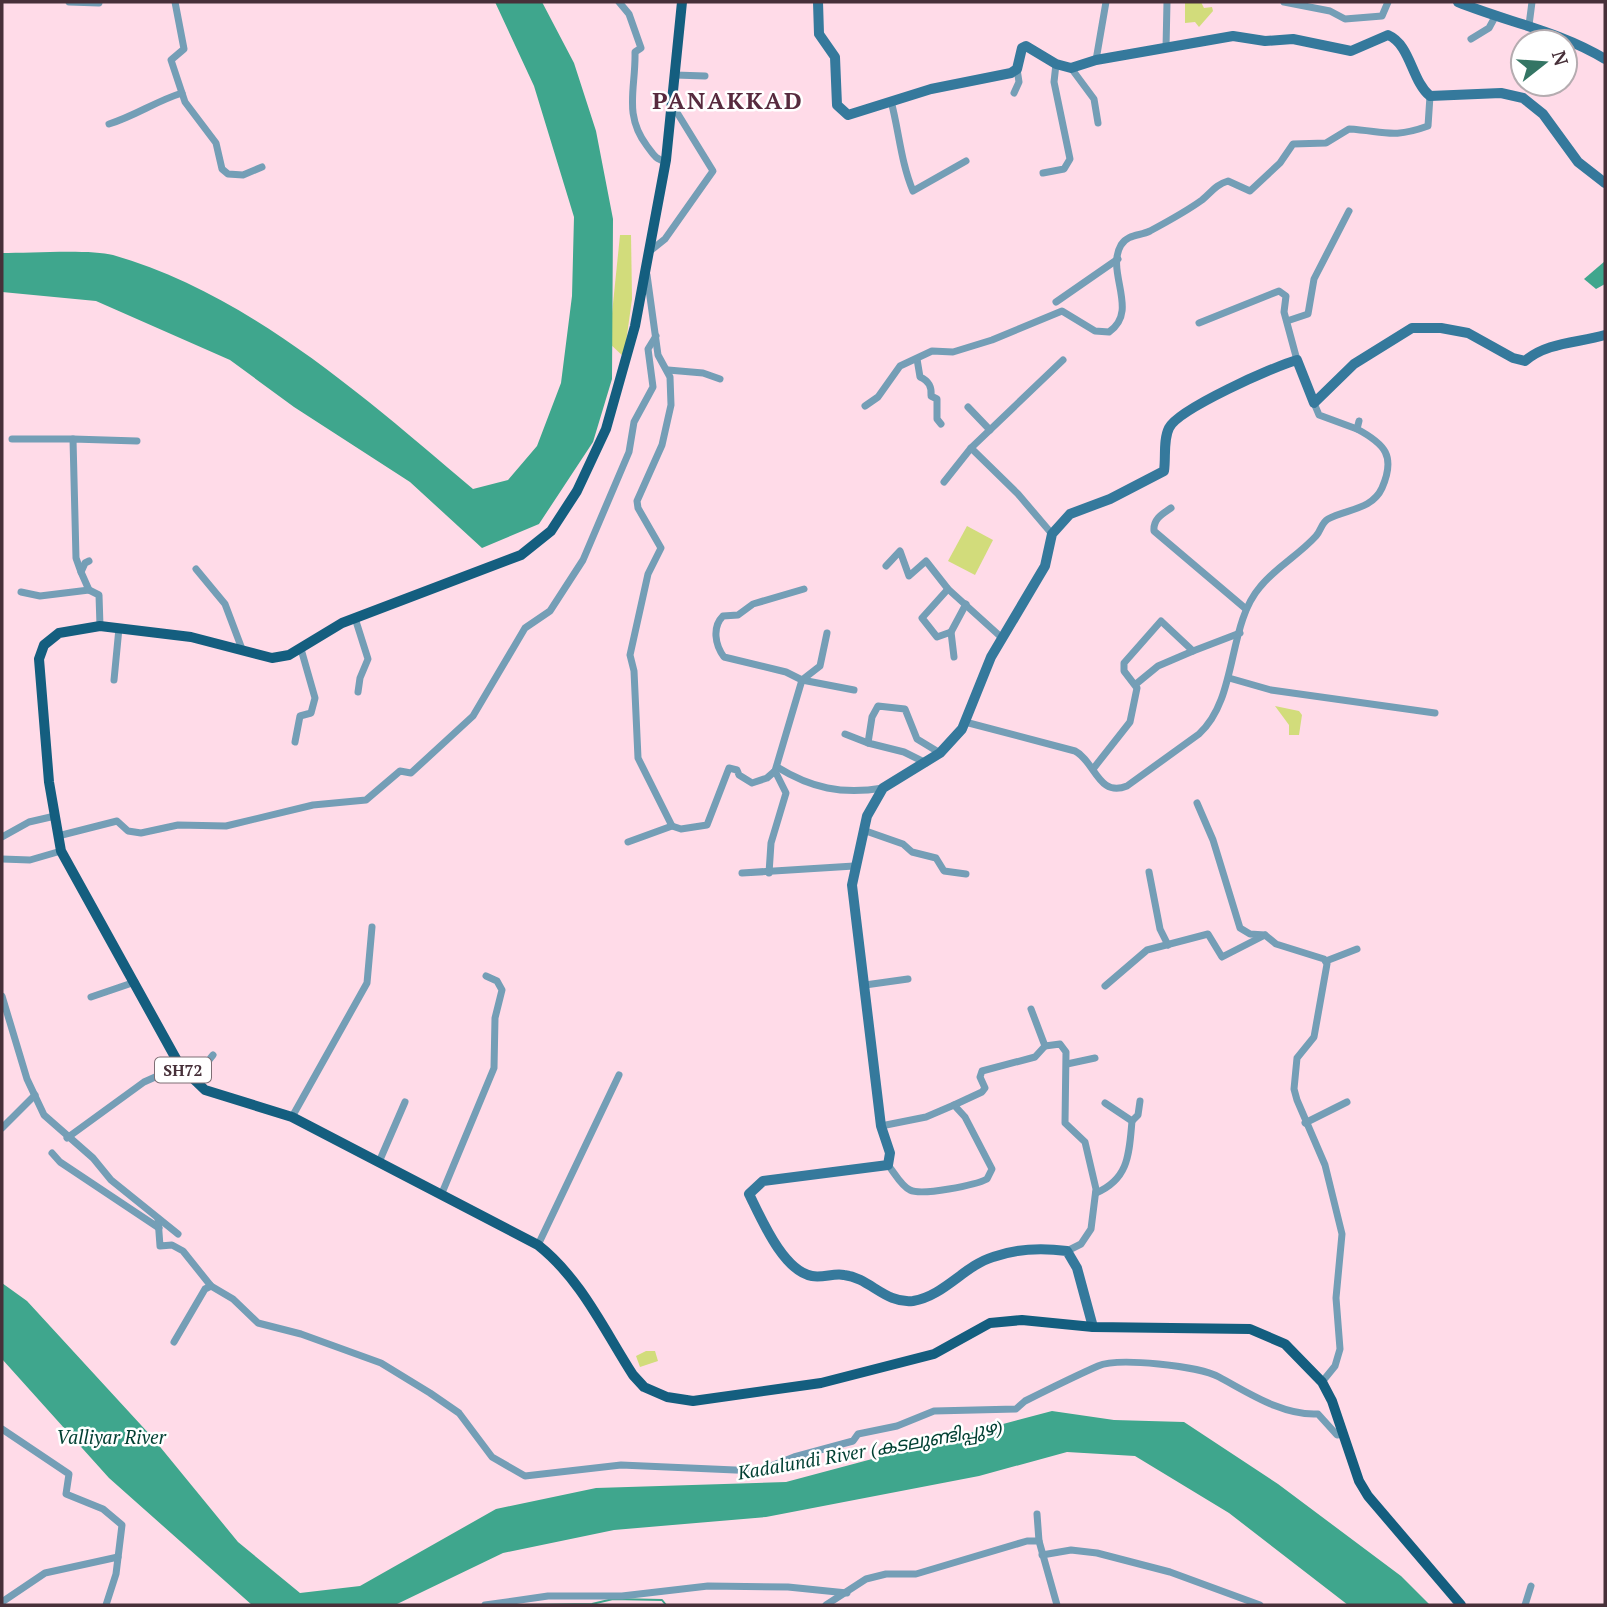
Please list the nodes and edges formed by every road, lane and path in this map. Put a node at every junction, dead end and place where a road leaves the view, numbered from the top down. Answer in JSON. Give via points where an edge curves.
{"nodes":[{"id":1,"x":69,"y":2,"type":"edge"},
{"id":2,"x":175,"y":2,"type":"edge"},
{"id":3,"x":619,"y":2,"type":"edge"},
{"id":4,"x":682,"y":2,"type":"edge"},
{"id":5,"x":818,"y":2,"type":"edge"},
{"id":6,"x":1106,"y":2,"type":"edge"},
{"id":7,"x":1167,"y":2,"type":"edge"},
{"id":8,"x":1284,"y":2,"type":"edge"},
{"id":9,"x":1388,"y":2,"type":"edge"},
{"id":10,"x":1458,"y":2,"type":"edge"},
{"id":11,"x":1532,"y":2,"type":"edge"},
{"id":12,"x":99,"y":3,"type":"edge"},
{"id":13,"x":1495,"y":17,"type":"junction"},
{"id":14,"x":1529,"y":25,"type":"junction"},
{"id":15,"x":1471,"y":39,"type":"dead end"},
{"id":16,"x":1166,"y":48,"type":"junction"},
{"id":17,"x":1605,"y":59,"type":"edge"},
{"id":18,"x":1096,"y":60,"type":"junction"},
{"id":19,"x":1056,"y":64,"type":"junction"},
{"id":20,"x":1071,"y":68,"type":"junction"},
{"id":21,"x":1017,"y":69,"type":"junction"},
{"id":22,"x":676,"y":75,"type":"junction"},
{"id":23,"x":705,"y":76,"type":"dead end"},
{"id":24,"x":182,"y":93,"type":"junction"},
{"id":25,"x":1014,"y":93,"type":"dead end"},
{"id":26,"x":1430,"y":96,"type":"junction"},
{"id":27,"x":891,"y":102,"type":"junction"},
{"id":28,"x":673,"y":106,"type":"junction"},
{"id":29,"x":1098,"y":123,"type":"dead end"},
{"id":30,"x":109,"y":124,"type":"dead end"},
{"id":31,"x":966,"y":161,"type":"dead end"},
{"id":32,"x":666,"y":162,"type":"junction"},
{"id":33,"x":262,"y":167,"type":"dead end"},
{"id":34,"x":1043,"y":173,"type":"dead end"},
{"id":35,"x":1605,"y":183,"type":"edge"},
{"id":36,"x":1349,"y":211,"type":"dead end"},
{"id":37,"x":650,"y":251,"type":"junction"},
{"id":38,"x":1118,"y":260,"type":"junction"},
{"id":39,"x":645,"y":267,"type":"junction"},
{"id":40,"x":1056,"y":302,"type":"dead end"},
{"id":41,"x":1287,"y":321,"type":"junction"},
{"id":42,"x":1199,"y":323,"type":"dead end"},
{"id":43,"x":1605,"y":335,"type":"edge"},
{"id":44,"x":656,"y":336,"type":"junction"},
{"id":45,"x":917,"y":359,"type":"junction"},
{"id":46,"x":1063,"y":360,"type":"dead end"},
{"id":47,"x":1297,"y":360,"type":"junction"},
{"id":48,"x":668,"y":370,"type":"junction"},
{"id":49,"x":720,"y":379,"type":"dead end"},
{"id":50,"x":1314,"y":403,"type":"junction"},
{"id":51,"x":865,"y":406,"type":"dead end"},
{"id":52,"x":968,"y":407,"type":"dead end"},
{"id":53,"x":941,"y":424,"type":"dead end"},
{"id":54,"x":990,"y":430,"type":"junction"},
{"id":55,"x":12,"y":439,"type":"dead end"},
{"id":56,"x":73,"y":439,"type":"junction"},
{"id":57,"x":137,"y":441,"type":"dead end"},
{"id":58,"x":971,"y":448,"type":"junction"},
{"id":59,"x":944,"y":482,"type":"dead end"},
{"id":60,"x":1171,"y":508,"type":"dead end"},
{"id":61,"x":1052,"y":534,"type":"junction"},
{"id":62,"x":89,"y":562,"type":"dead end"},
{"id":63,"x":886,"y":566,"type":"dead end"},
{"id":64,"x":196,"y":569,"type":"dead end"},
{"id":65,"x":81,"y":572,"type":"junction"},
{"id":66,"x":804,"y":589,"type":"dead end"},
{"id":67,"x":948,"y":589,"type":"junction"},
{"id":68,"x":89,"y":590,"type":"junction"},
{"id":69,"x":21,"y":592,"type":"dead end"},
{"id":70,"x":966,"y":604,"type":"junction"},
{"id":71,"x":1246,"y":609,"type":"junction"},
{"id":72,"x":355,"y":618,"type":"junction"},
{"id":73,"x":100,"y":626,"type":"junction"},
{"id":74,"x":119,"y":628,"type":"junction"},
{"id":75,"x":951,"y":632,"type":"junction"},
{"id":76,"x":827,"y":633,"type":"dead end"},
{"id":77,"x":1240,"y":633,"type":"junction"},
{"id":78,"x":1001,"y":637,"type":"junction"},
{"id":79,"x":242,"y":649,"type":"junction"},
{"id":80,"x":301,"y":649,"type":"junction"},
{"id":81,"x":1193,"y":651,"type":"junction"},
{"id":82,"x":954,"y":657,"type":"dead end"},
{"id":83,"x":1228,"y":678,"type":"junction"},
{"id":84,"x":114,"y":680,"type":"dead end"},
{"id":85,"x":802,"y":680,"type":"junction"},
{"id":86,"x":1136,"y":684,"type":"junction"},
{"id":87,"x":854,"y":690,"type":"dead end"},
{"id":88,"x":358,"y":692,"type":"dead end"},
{"id":89,"x":1435,"y":713,"type":"dead end"},
{"id":90,"x":965,"y":722,"type":"junction"},
{"id":91,"x":845,"y":734,"type":"dead end"},
{"id":92,"x":295,"y":742,"type":"dead end"},
{"id":93,"x":868,"y":743,"type":"junction"},
{"id":94,"x":940,"y":753,"type":"junction"},
{"id":95,"x":927,"y":763,"type":"junction"},
{"id":96,"x":776,"y":769,"type":"junction"},
{"id":97,"x":1093,"y":769,"type":"junction"},
{"id":98,"x":883,"y":788,"type":"junction"},
{"id":99,"x":1197,"y":803,"type":"dead end"},
{"id":100,"x":55,"y":816,"type":"junction"},
{"id":101,"x":673,"y":826,"type":"junction"},
{"id":102,"x":863,"y":830,"type":"junction"},
{"id":103,"x":58,"y":836,"type":"junction"},
{"id":104,"x":2,"y":837,"type":"edge"},
{"id":105,"x":628,"y":842,"type":"dead end"},
{"id":106,"x":61,"y":851,"type":"junction"},
{"id":107,"x":2,"y":859,"type":"edge"},
{"id":108,"x":854,"y":866,"type":"junction"},
{"id":109,"x":1149,"y":872,"type":"dead end"},
{"id":110,"x":742,"y":873,"type":"dead end"},
{"id":111,"x":769,"y":873,"type":"junction"},
{"id":112,"x":966,"y":874,"type":"dead end"},
{"id":113,"x":372,"y":927,"type":"dead end"},
{"id":114,"x":1265,"y":935,"type":"junction"},
{"id":115,"x":1168,"y":945,"type":"junction"},
{"id":116,"x":1357,"y":949,"type":"dead end"},
{"id":117,"x":1326,"y":961,"type":"junction"},
{"id":118,"x":486,"y":976,"type":"dead end"},
{"id":119,"x":908,"y":979,"type":"dead end"},
{"id":120,"x":135,"y":982,"type":"junction"},
{"id":121,"x":865,"y":985,"type":"junction"},
{"id":122,"x":1105,"y":986,"type":"dead end"},
{"id":123,"x":2,"y":996,"type":"edge"},
{"id":124,"x":91,"y":997,"type":"dead end"},
{"id":125,"x":1031,"y":1009,"type":"dead end"},
{"id":126,"x":1045,"y":1046,"type":"junction"},
{"id":127,"x":213,"y":1055,"type":"dead end"},
{"id":128,"x":1095,"y":1058,"type":"dead end"},
{"id":129,"x":177,"y":1062,"type":"junction"},
{"id":130,"x":1067,"y":1064,"type":"junction"},
{"id":131,"x":619,"y":1075,"type":"dead end"},
{"id":132,"x":193,"y":1081,"type":"junction"},
{"id":133,"x":35,"y":1095,"type":"junction"},
{"id":134,"x":1140,"y":1101,"type":"dead end"},
{"id":135,"x":405,"y":1102,"type":"dead end"},
{"id":136,"x":1347,"y":1102,"type":"dead end"},
{"id":137,"x":1105,"y":1103,"type":"dead end"},
{"id":138,"x":954,"y":1105,"type":"junction"},
{"id":139,"x":292,"y":1117,"type":"junction"},
{"id":140,"x":1132,"y":1121,"type":"junction"},
{"id":141,"x":1305,"y":1123,"type":"junction"},
{"id":142,"x":881,"y":1126,"type":"junction"},
{"id":143,"x":2,"y":1128,"type":"edge"},
{"id":144,"x":67,"y":1138,"type":"junction"},
{"id":145,"x":52,"y":1153,"type":"dead end"},
{"id":146,"x":379,"y":1162,"type":"junction"},
{"id":147,"x":887,"y":1165,"type":"junction"},
{"id":148,"x":442,"y":1193,"type":"junction"},
{"id":149,"x":1096,"y":1194,"type":"junction"},
{"id":150,"x":159,"y":1224,"type":"junction"},
{"id":151,"x":178,"y":1234,"type":"dead end"},
{"id":152,"x":538,"y":1245,"type":"junction"},
{"id":153,"x":1067,"y":1251,"type":"junction"},
{"id":154,"x":211,"y":1286,"type":"junction"},
{"id":155,"x":1093,"y":1327,"type":"junction"},
{"id":156,"x":174,"y":1342,"type":"dead end"},
{"id":157,"x":1322,"y":1382,"type":"junction"},
{"id":158,"x":2,"y":1429,"type":"edge"},
{"id":159,"x":1344,"y":1434,"type":"junction"},
{"id":160,"x":1037,"y":1514,"type":"dead end"},
{"id":161,"x":1039,"y":1541,"type":"junction"},
{"id":162,"x":1042,"y":1555,"type":"junction"},
{"id":163,"x":118,"y":1557,"type":"junction"},
{"id":164,"x":1531,"y":1586,"type":"dead end"},
{"id":165,"x":847,"y":1593,"type":"junction"},
{"id":166,"x":2,"y":1602,"type":"edge"},
{"id":167,"x":106,"y":1605,"type":"edge"},
{"id":168,"x":485,"y":1605,"type":"edge"},
{"id":169,"x":826,"y":1605,"type":"edge"},
{"id":170,"x":1057,"y":1605,"type":"edge"},
{"id":171,"x":1260,"y":1605,"type":"edge"},
{"id":172,"x":1461,"y":1605,"type":"edge"},
{"id":173,"x":1525,"y":1605,"type":"edge"}],
"edges":[{"from":1,"to":12,"type":"street"},
{"from":2,"to":24,"type":"street","via":[[184,49],[171,60]]},
{"from":3,"to":32,"type":"street","via":[[641,48],[635,52],[635,132],[653,158]]},
{"from":4,"to":22,"type":"main road","number":"SH72"},
{"from":5,"to":27,"type":"street","via":[[819,34],[835,57],[837,105],[848,115]]},
{"from":6,"to":18,"type":"street"},
{"from":7,"to":16,"type":"street"},
{"from":8,"to":9,"type":"street","via":[[1330,11],[1345,19],[1382,16]]},
{"from":10,"to":13,"type":"street"},
{"from":11,"to":14,"type":"street"},
{"from":13,"to":14,"type":"street"},
{"from":13,"to":15,"type":"street"},
{"from":14,"to":17,"type":"street","via":[[1556,33]]},
{"from":16,"to":18,"type":"street"},
{"from":16,"to":26,"type":"street","via":[[1233,36],[1293,39],[1351,51],[1388,35],[1404,51],[1418,84]]},
{"from":18,"to":20,"type":"street"},
{"from":19,"to":20,"type":"street"},
{"from":19,"to":21,"type":"street","via":[[1027,46],[1021,51]]},
{"from":19,"to":34,"type":"street","via":[[1054,82],[1070,159],[1064,169]]},
{"from":20,"to":29,"type":"street","via":[[1094,99]]},
{"from":21,"to":25,"type":"street","via":[[1019,82]]},
{"from":21,"to":27,"type":"street"},
{"from":22,"to":23,"type":"street"},
{"from":22,"to":28,"type":"main road","number":"SH72"},
{"from":24,"to":30,"type":"street"},
{"from":24,"to":33,"type":"street","via":[[216,143],[222,169],[243,175]]},
{"from":26,"to":35,"type":"street","via":[[1502,93],[1523,98],[1543,114],[1578,162]]},
{"from":26,"to":38,"type":"street","via":[[1428,126],[1389,135],[1349,129],[1326,143],[1293,144],[1250,191],[1228,181],[1217,184],[1201,201],[1150,231],[1128,238],[1120,246]]},
{"from":27,"to":31,"type":"street","via":[[913,191]]},
{"from":28,"to":32,"type":"main road","number":"SH72"},
{"from":28,"to":37,"type":"street","via":[[713,171],[665,239]]},
{"from":32,"to":37,"type":"main road","number":"SH72"},
{"from":36,"to":41,"type":"street","via":[[1314,279],[1308,314]]},
{"from":37,"to":39,"type":"main road","number":"SH72"},
{"from":38,"to":40,"type":"street"},
{"from":38,"to":45,"type":"street","via":[[1122,315],[1118,326],[1109,332],[1095,331],[1062,311],[992,340],[953,352],[932,351]]},
{"from":39,"to":44,"type":"street"},
{"from":39,"to":72,"type":"main road","number":"SH72","via":[[635,326],[606,429],[578,491],[551,531],[521,555]]},
{"from":41,"to":42,"type":"street","via":[[1286,296],[1279,290]]},
{"from":41,"to":47,"type":"street"},
{"from":43,"to":50,"type":"street","via":[[1557,345],[1525,361],[1468,333],[1412,328],[1354,364]]},
{"from":44,"to":48,"type":"street","via":[[658,355]]},
{"from":44,"to":103,"type":"street","via":[[648,348],[647,363],[653,387],[634,422],[629,452],[583,560],[550,611],[525,628],[473,716],[411,773],[400,771],[366,800],[313,805],[226,827],[178,825],[141,833],[128,831],[117,821]]},
{"from":45,"to":51,"type":"street","via":[[900,366],[878,397]]},
{"from":45,"to":53,"type":"street","via":[[920,377],[927,380],[937,399]]},
{"from":46,"to":54,"type":"street"},
{"from":47,"to":50,"type":"street"},
{"from":47,"to":61,"type":"street","via":[[1272,366],[1187,410],[1167,431],[1164,471],[1070,514]]},
{"from":48,"to":49,"type":"street"},
{"from":48,"to":101,"type":"street","via":[[671,405],[662,444],[638,501],[661,548],[648,575],[630,654],[638,758]]},
{"from":50,"to":71,"type":"street","via":[[1319,415],[1358,425],[1387,451],[1380,494],[1325,522],[1317,535],[1259,587]]},
{"from":52,"to":54,"type":"street"},
{"from":54,"to":58,"type":"street"},
{"from":55,"to":56,"type":"street"},
{"from":56,"to":57,"type":"street"},
{"from":56,"to":65,"type":"street","via":[[76,558]]},
{"from":58,"to":59,"type":"street"},
{"from":58,"to":61,"type":"street"},
{"from":60,"to":71,"type":"street","via":[[1160,515],[1154,531]]},
{"from":61,"to":78,"type":"street","via":[[1040,577]]},
{"from":62,"to":65,"type":"street"},
{"from":63,"to":67,"type":"street","via":[[900,551],[909,576],[926,561]]},
{"from":64,"to":79,"type":"street","via":[[225,604]]},
{"from":65,"to":68,"type":"street"},
{"from":66,"to":85,"type":"street","via":[[753,604],[738,615],[723,616],[716,630],[724,657]]},
{"from":67,"to":70,"type":"street"},
{"from":67,"to":75,"type":"street","via":[[922,618],[937,637]]},
{"from":68,"to":69,"type":"street","via":[[40,596]]},
{"from":68,"to":73,"type":"street","via":[[99,595]]},
{"from":70,"to":75,"type":"street"},
{"from":70,"to":78,"type":"street"},
{"from":71,"to":77,"type":"street"},
{"from":72,"to":80,"type":"main road","number":"SH72"},
{"from":72,"to":88,"type":"street","via":[[368,659]]},
{"from":73,"to":74,"type":"main road","number":"SH72"},
{"from":73,"to":100,"type":"main road","number":"SH72","via":[[59,633],[44,645],[38,659]]},
{"from":74,"to":79,"type":"main road","number":"SH72","via":[[158,631]]},
{"from":74,"to":84,"type":"street"},
{"from":75,"to":82,"type":"street"},
{"from":76,"to":85,"type":"street","via":[[820,666]]},
{"from":77,"to":81,"type":"street"},
{"from":77,"to":83,"type":"street"},
{"from":78,"to":90,"type":"street"},
{"from":79,"to":80,"type":"main road","number":"SH72","via":[[272,659]]},
{"from":80,"to":92,"type":"street","via":[[315,704],[311,713],[300,716]]},
{"from":81,"to":86,"type":"street","via":[[1158,666]]},
{"from":81,"to":86,"type":"street","via":[[1161,621],[1124,663],[1124,671]]},
{"from":83,"to":89,"type":"street","via":[[1271,690]]},
{"from":83,"to":97,"type":"street","via":[[1204,730],[1131,783],[1109,788]]},
{"from":85,"to":87,"type":"street"},
{"from":85,"to":96,"type":"street"},
{"from":86,"to":97,"type":"street","via":[[1130,722]]},
{"from":90,"to":94,"type":"street"},
{"from":90,"to":97,"type":"street","via":[[1069,748],[1082,754]]},
{"from":91,"to":93,"type":"street"},
{"from":93,"to":94,"type":"street","via":[[878,706],[891,707],[905,709],[917,739]]},
{"from":93,"to":95,"type":"street"},
{"from":94,"to":95,"type":"street"},
{"from":95,"to":98,"type":"street"},
{"from":96,"to":98,"type":"street","via":[[826,790],[855,793]]},
{"from":96,"to":101,"type":"street","via":[[752,783],[729,768],[707,825],[681,830]]},
{"from":96,"to":111,"type":"street","via":[[786,793],[771,843]]},
{"from":98,"to":102,"type":"street"},
{"from":99,"to":114,"type":"street","via":[[1230,888],[1240,928]]},
{"from":100,"to":103,"type":"main road","number":"SH72"},
{"from":100,"to":104,"type":"street","via":[[29,822]]},
{"from":101,"to":105,"type":"street"},
{"from":102,"to":108,"type":"street"},
{"from":102,"to":112,"type":"street","via":[[936,858],[944,871]]},
{"from":103,"to":106,"type":"main road","number":"SH72"},
{"from":106,"to":107,"type":"street","via":[[30,860]]},
{"from":106,"to":120,"type":"main road","number":"SH72"},
{"from":108,"to":111,"type":"street"},
{"from":108,"to":121,"type":"street","via":[[852,885]]},
{"from":109,"to":115,"type":"street","via":[[1160,929]]},
{"from":110,"to":111,"type":"street"},
{"from":113,"to":139,"type":"street","via":[[367,983]]},
{"from":114,"to":115,"type":"street","via":[[1222,957],[1208,934]]},
{"from":114,"to":117,"type":"street","via":[[1276,944]]},
{"from":115,"to":122,"type":"street","via":[[1147,950]]},
{"from":116,"to":117,"type":"street"},
{"from":117,"to":141,"type":"street","via":[[1317,1029],[1295,1066],[1294,1088]]},
{"from":118,"to":148,"type":"street","via":[[502,990],[495,1018],[495,1068]]},
{"from":119,"to":121,"type":"street"},
{"from":120,"to":124,"type":"street"},
{"from":120,"to":129,"type":"main road","number":"SH72"},
{"from":121,"to":142,"type":"street"},
{"from":123,"to":133,"type":"street"},
{"from":125,"to":126,"type":"street"},
{"from":126,"to":130,"type":"street","via":[[1060,1044]]},
{"from":126,"to":138,"type":"street","via":[[1035,1057],[982,1071],[982,1092]]},
{"from":127,"to":132,"type":"street"},
{"from":128,"to":130,"type":"street"},
{"from":129,"to":132,"type":"main road","number":"SH72"},
{"from":129,"to":144,"type":"street"},
{"from":130,"to":149,"type":"street","via":[[1065,1124],[1084,1142]]},
{"from":131,"to":152,"type":"street"},
{"from":132,"to":139,"type":"main road","number":"SH72","via":[[219,1096]]},
{"from":133,"to":143,"type":"street"},
{"from":133,"to":144,"type":"street","via":[[44,1115]]},
{"from":134,"to":140,"type":"street"},
{"from":135,"to":146,"type":"street"},
{"from":136,"to":141,"type":"street"},
{"from":137,"to":140,"type":"street"},
{"from":138,"to":142,"type":"street","via":[[926,1117]]},
{"from":138,"to":147,"type":"street","via":[[992,1169],[987,1178],[975,1184],[910,1191]]},
{"from":139,"to":146,"type":"main road","number":"SH72"},
{"from":140,"to":149,"type":"street","via":[[1123,1171],[1114,1185]]},
{"from":141,"to":157,"type":"street","via":[[1325,1165],[1342,1234],[1336,1298],[1340,1349],[1335,1366]]},
{"from":142,"to":147,"type":"street","via":[[890,1153]]},
{"from":144,"to":150,"type":"street"},
{"from":145,"to":150,"type":"street"},
{"from":146,"to":148,"type":"main road","number":"SH72"},
{"from":147,"to":153,"type":"street","via":[[763,1181],[749,1194],[772,1242],[803,1273],[858,1278],[888,1298],[913,1301],[933,1294],[992,1257],[1045,1248]]},
{"from":148,"to":152,"type":"main road","number":"SH72"},
{"from":149,"to":153,"type":"street","via":[[1091,1229],[1081,1244]]},
{"from":150,"to":151,"type":"street"},
{"from":150,"to":154,"type":"street","via":[[160,1246],[172,1245],[183,1251]]},
{"from":152,"to":155,"type":"main road","number":"SH72","via":[[561,1263],[633,1376],[644,1387],[667,1397],[693,1401],[821,1383],[934,1354],[990,1323]]},
{"from":153,"to":155,"type":"street","via":[[1077,1268]]},
{"from":154,"to":156,"type":"street"},
{"from":154,"to":159,"type":"street","via":[[258,1323],[381,1363],[459,1413],[492,1457],[525,1476],[621,1465],[758,1471],[934,1411],[1016,1409],[1100,1365],[1141,1363],[1216,1375],[1298,1415],[1318,1414],[1337,1435]]},
{"from":155,"to":157,"type":"main road","number":"SH72","via":[[1250,1329],[1285,1344]]},
{"from":157,"to":159,"type":"main road","number":"SH72"},
{"from":158,"to":163,"type":"street","via":[[69,1474],[66,1493],[103,1510],[122,1525]]},
{"from":159,"to":172,"type":"main road","number":"SH72","via":[[1368,1496]]},
{"from":160,"to":161,"type":"street"},
{"from":161,"to":162,"type":"street"},
{"from":161,"to":165,"type":"street","via":[[916,1574],[866,1579]]},
{"from":162,"to":170,"type":"street"},
{"from":162,"to":171,"type":"street","via":[[1071,1550],[1097,1553],[1170,1572]]},
{"from":163,"to":166,"type":"street","via":[[45,1573]]},
{"from":163,"to":167,"type":"street"},
{"from":164,"to":173,"type":"street"},
{"from":165,"to":168,"type":"street","via":[[727,1585],[622,1596],[548,1596]]},
{"from":165,"to":169,"type":"street"}]}
